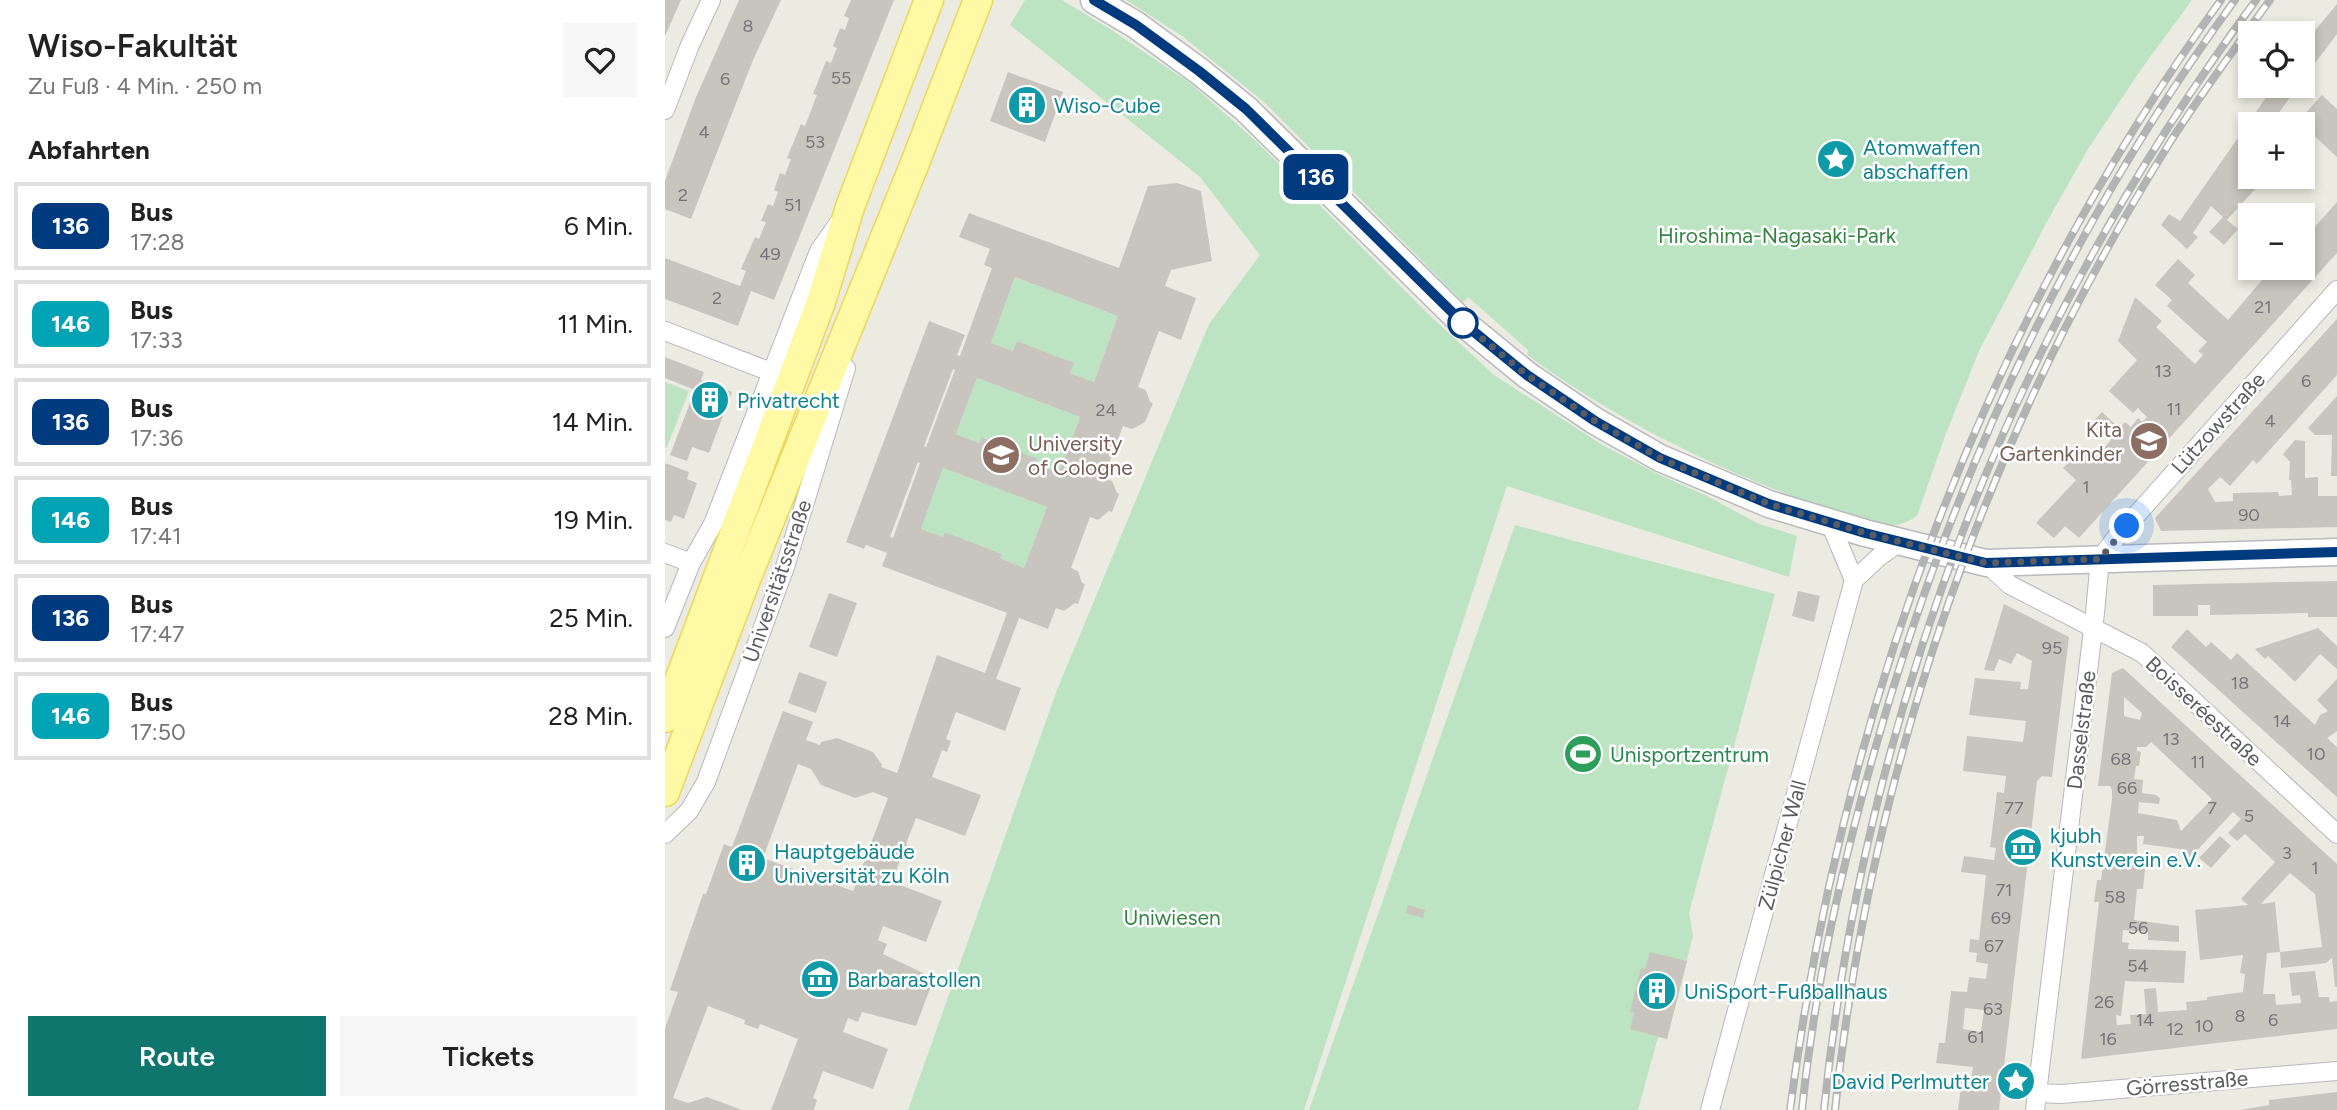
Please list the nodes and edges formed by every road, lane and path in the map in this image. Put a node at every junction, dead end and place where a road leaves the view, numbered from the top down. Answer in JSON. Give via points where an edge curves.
{"nodes":[{"id":1,"x":711,"y":0,"type":"edge"},
{"id":2,"x":929,"y":0,"type":"edge"},
{"id":3,"x":978,"y":0,"type":"edge"},
{"id":4,"x":1094,"y":0,"type":"edge"},
{"id":5,"x":665,"y":110,"type":"edge"},
{"id":6,"x":850,"y":207,"type":"junction"},
{"id":7,"x":2337,"y":290,"type":"edge"},
{"id":8,"x":853,"y":313,"type":"junction"},
{"id":9,"x":665,"y":331,"type":"edge"},
{"id":10,"x":771,"y":372,"type":"junction"},
{"id":11,"x":1830,"y":523,"type":"junction"},
{"id":12,"x":1901,"y":541,"type":"junction"},
{"id":13,"x":2337,"y":552,"type":"edge"},
{"id":14,"x":665,"y":554,"type":"edge"},
{"id":15,"x":2100,"y":559,"type":"junction"},
{"id":16,"x":691,"y":563,"type":"junction"},
{"id":17,"x":1986,"y":563,"type":"junction"},
{"id":18,"x":1854,"y":580,"type":"junction"},
{"id":19,"x":665,"y":628,"type":"edge"},
{"id":20,"x":2094,"y":629,"type":"junction"},
{"id":21,"x":665,"y":718,"type":"edge"},
{"id":22,"x":665,"y":792,"type":"edge"},
{"id":23,"x":665,"y":834,"type":"edge"},
{"id":24,"x":2337,"y":834,"type":"edge"},
{"id":25,"x":2337,"y":1071,"type":"edge"},
{"id":26,"x":2036,"y":1102,"type":"edge"},
{"id":27,"x":1710,"y":1110,"type":"edge"}],
"edges":[{"from":1,"to":5,"type":"street"},
{"from":2,"to":6,"type":"main road"},
{"from":3,"to":8,"type":"main road","name":"Universitätsstraße"},
{"from":4,"to":11,"type":"main road","via":[[1136,25],[1246,109],[1462,322],[1527,375],[1660,458],[1769,504]]},
{"from":6,"to":10,"type":"street","via":[[819,251]]},
{"from":6,"to":21,"type":"main road","via":[[821,302]]},
{"from":7,"to":15,"type":"street","name":"Lützowstraße"},
{"from":8,"to":22,"type":"main road","name":"Universitätsstraße"},
{"from":8,"to":23,"type":"street","name":"Universitätsstraße","via":[[851,351],[777,592],[702,790],[689,811]]},
{"from":9,"to":10,"type":"street"},
{"from":10,"to":16,"type":"street","via":[[713,524]]},
{"from":11,"to":12,"type":"main road"},
{"from":11,"to":18,"type":"street"},
{"from":12,"to":17,"type":"main road"},
{"from":12,"to":18,"type":"street"},
{"from":13,"to":15,"type":"main road"},
{"from":14,"to":16,"type":"street"},
{"from":15,"to":17,"type":"main road"},
{"from":15,"to":20,"type":"street","name":"Dasselstraße"},
{"from":16,"to":19,"type":"street"},
{"from":17,"to":20,"type":"street","name":"Boisseréestraße","via":[[2010,585]]},
{"from":18,"to":27,"type":"street","name":"Zülpicher Wall"},
{"from":20,"to":24,"type":"street","name":"Boisseréestraße","via":[[2142,653]]},
{"from":20,"to":26,"type":"street","name":"Dasselstraße"},
{"from":25,"to":26,"type":"street","name":"Görresstraße","via":[[2061,1094]]}]}
